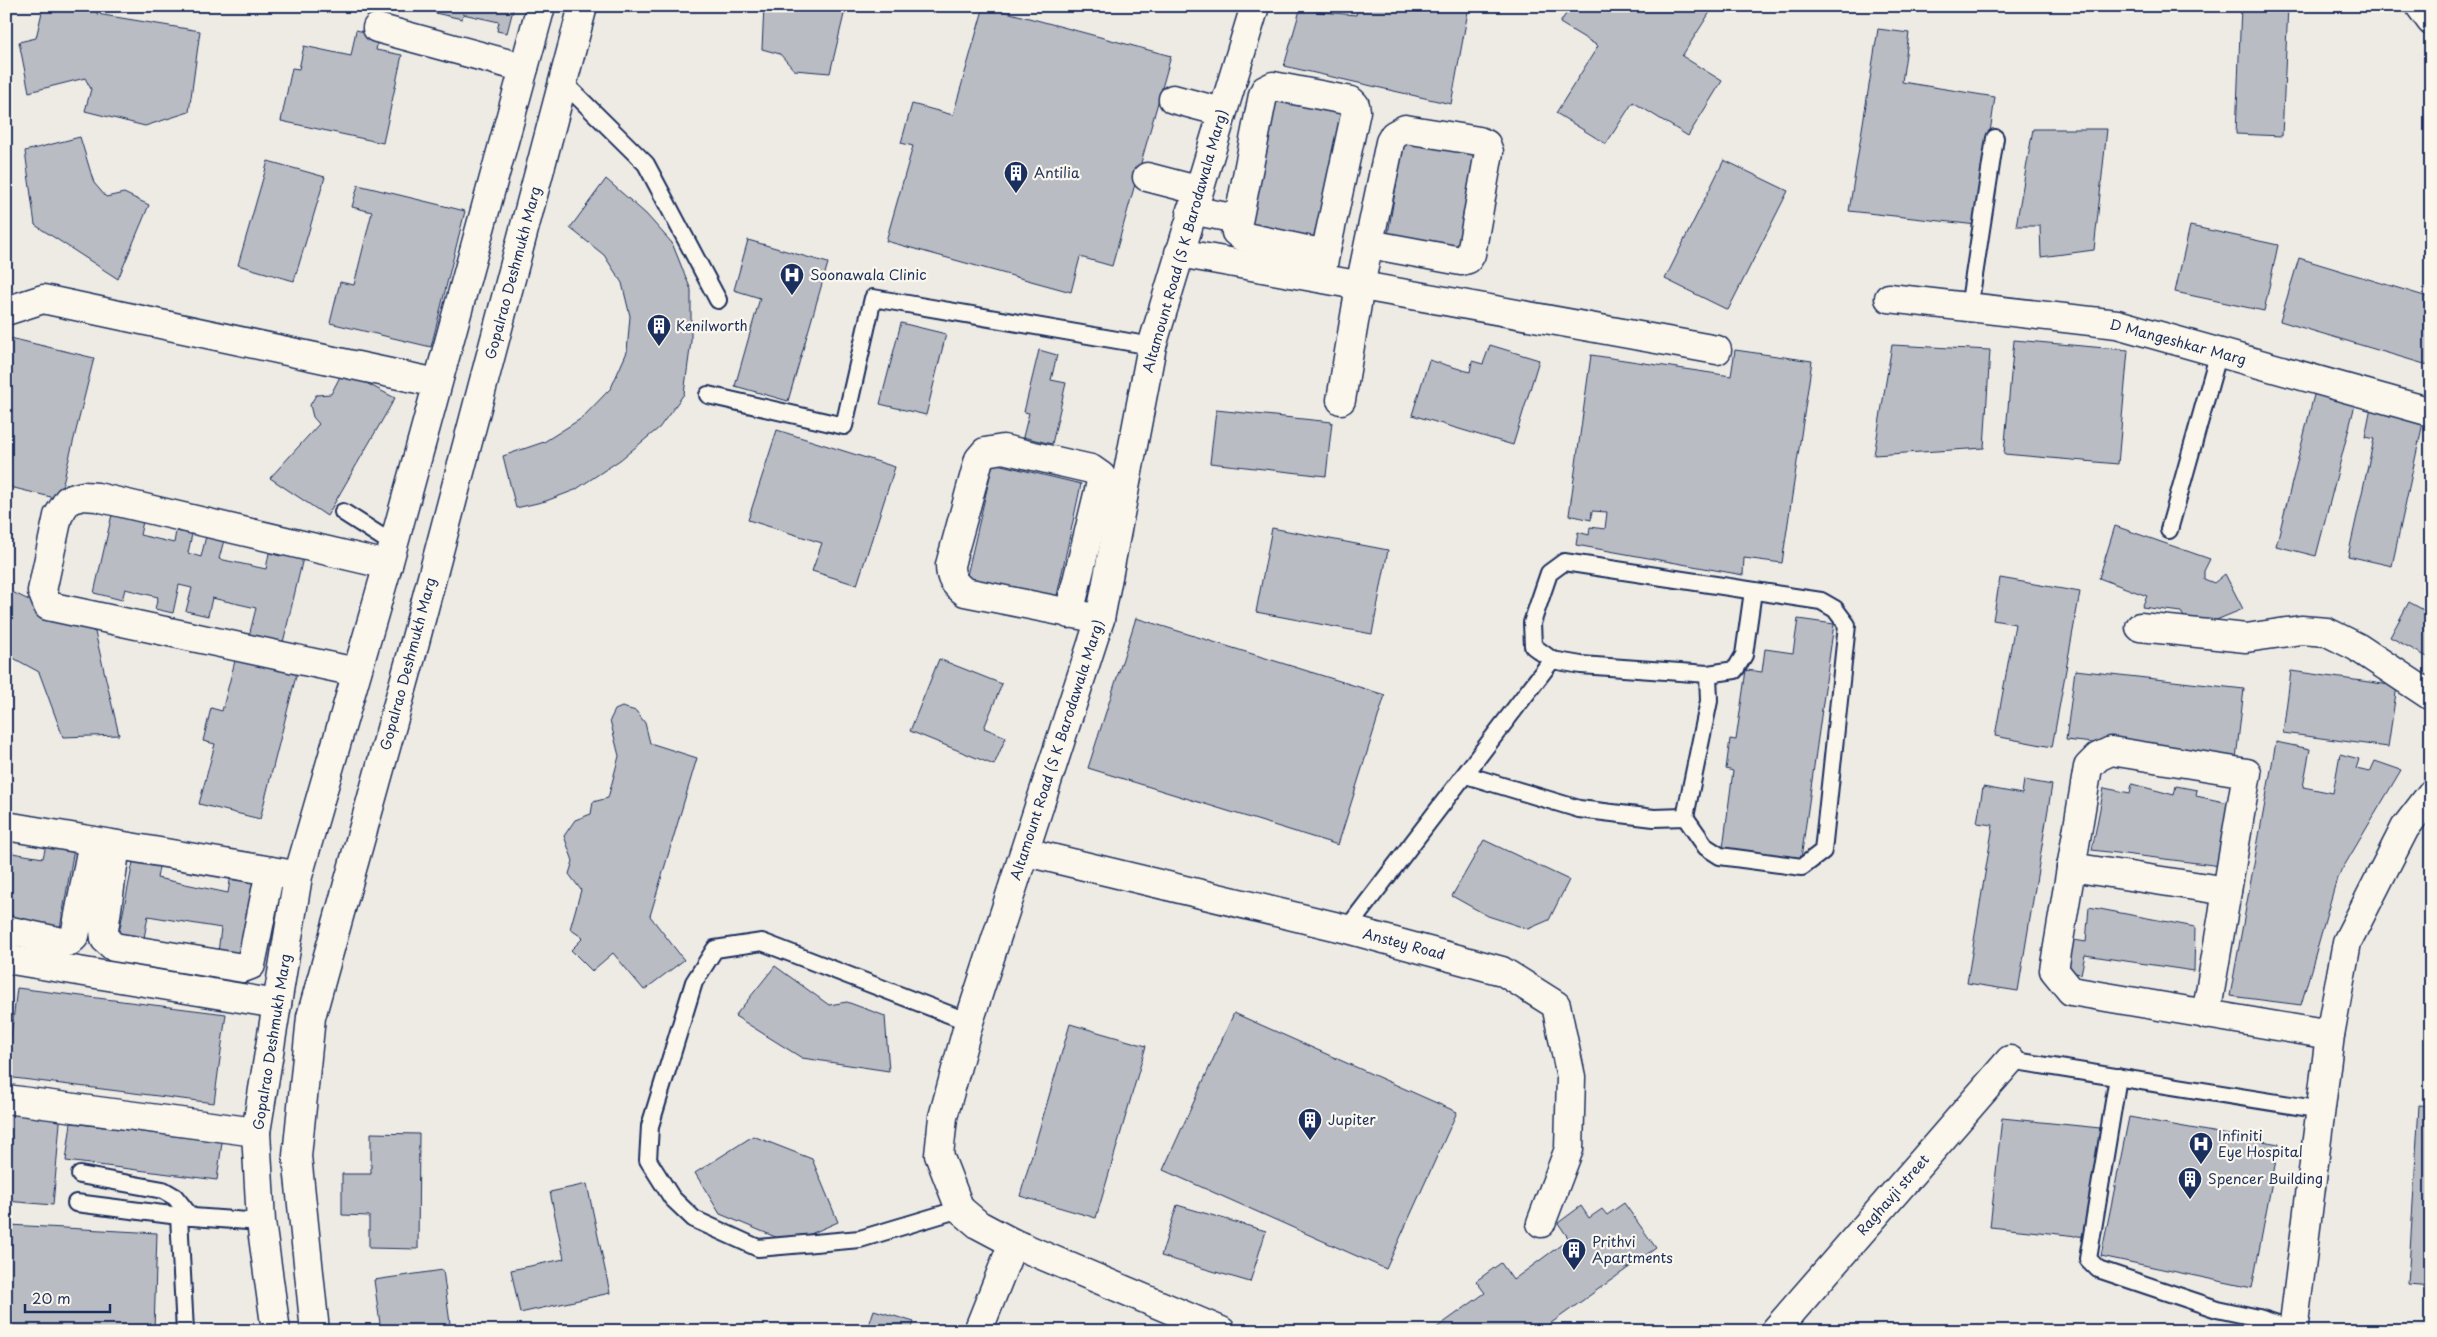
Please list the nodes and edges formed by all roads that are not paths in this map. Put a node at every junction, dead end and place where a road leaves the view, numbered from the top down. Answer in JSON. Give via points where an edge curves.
{"nodes":[{"id":1,"x":541,"y":6,"type":"edge"},
{"id":2,"x":584,"y":6,"type":"edge"},
{"id":3,"x":1255,"y":6,"type":"edge"},
{"id":4,"x":2420,"y":6,"type":"edge"},
{"id":5,"x":2431,"y":21,"type":"edge"},
{"id":6,"x":376,"y":28,"type":"dead end"},
{"id":7,"x":524,"y":68,"type":"junction"},
{"id":8,"x":563,"y":82,"type":"junction"},
{"id":9,"x":1172,"y":99,"type":"dead end"},
{"id":10,"x":1261,"y":102,"type":"junction"},
{"id":11,"x":1224,"y":103,"type":"junction"},
{"id":12,"x":1995,"y":138,"type":"dead end"},
{"id":13,"x":1147,"y":177,"type":"dead end"},
{"id":14,"x":1194,"y":200,"type":"junction"},
{"id":15,"x":1237,"y":219,"type":"junction"},
{"id":16,"x":1369,"y":244,"type":"junction"},
{"id":17,"x":1179,"y":253,"type":"junction"},
{"id":18,"x":1323,"y":266,"type":"junction"},
{"id":19,"x":1360,"y":286,"type":"junction"},
{"id":20,"x":1889,"y":298,"type":"dead end"},
{"id":21,"x":718,"y":300,"type":"dead end"},
{"id":22,"x":1969,"y":308,"type":"junction"},
{"id":23,"x":6,"y":311,"type":"edge"},
{"id":24,"x":1152,"y":346,"type":"junction"},
{"id":25,"x":1717,"y":350,"type":"dead end"},
{"id":26,"x":2219,"y":352,"type":"junction"},
{"id":27,"x":437,"y":383,"type":"junction"},
{"id":28,"x":708,"y":395,"type":"dead end"},
{"id":29,"x":1341,"y":400,"type":"dead end"},
{"id":30,"x":2431,"y":412,"type":"edge"},
{"id":31,"x":1109,"y":502,"type":"junction"},
{"id":32,"x":343,"y":512,"type":"dead end"},
{"id":33,"x":2169,"y":530,"type":"dead end"},
{"id":34,"x":390,"y":554,"type":"junction"},
{"id":35,"x":1753,"y":591,"type":"junction"},
{"id":36,"x":1070,"y":614,"type":"junction"},
{"id":37,"x":1100,"y":619,"type":"junction"},
{"id":38,"x":2140,"y":627,"type":"dead end"},
{"id":39,"x":1552,"y":660,"type":"junction"},
{"id":40,"x":356,"y":672,"type":"junction"},
{"id":41,"x":1708,"y":674,"type":"junction"},
{"id":42,"x":2431,"y":696,"type":"edge"},
{"id":43,"x":1466,"y":774,"type":"junction"},
{"id":44,"x":2431,"y":794,"type":"edge"},
{"id":45,"x":1685,"y":817,"type":"junction"},
{"id":46,"x":6,"y":826,"type":"edge"},
{"id":47,"x":105,"y":843,"type":"junction"},
{"id":48,"x":1026,"y":852,"type":"junction"},
{"id":49,"x":2071,"y":867,"type":"junction"},
{"id":50,"x":270,"y":871,"type":"junction"},
{"id":51,"x":298,"y":876,"type":"junction"},
{"id":52,"x":2227,"y":891,"type":"junction"},
{"id":53,"x":1347,"y":929,"type":"junction"},
{"id":54,"x":6,"y":930,"type":"edge"},
{"id":55,"x":7,"y":962,"type":"edge"},
{"id":56,"x":277,"y":1004,"type":"junction"},
{"id":57,"x":2206,"y":1015,"type":"junction"},
{"id":58,"x":969,"y":1022,"type":"junction"},
{"id":59,"x":2330,"y":1035,"type":"junction"},
{"id":60,"x":2010,"y":1060,"type":"joint"},
{"id":61,"x":2118,"y":1077,"type":"junction"},
{"id":62,"x":6,"y":1099,"type":"edge"},
{"id":63,"x":2322,"y":1110,"type":"junction"},
{"id":64,"x":256,"y":1132,"type":"junction"},
{"id":65,"x":80,"y":1175,"type":"dead end"},
{"id":66,"x":76,"y":1203,"type":"dead end"},
{"id":67,"x":960,"y":1209,"type":"junction"},
{"id":68,"x":185,"y":1217,"type":"junction"},
{"id":69,"x":261,"y":1222,"type":"junction"},
{"id":70,"x":1541,"y":1222,"type":"dead end"},
{"id":71,"x":1013,"y":1243,"type":"junction"},
{"id":72,"x":2293,"y":1330,"type":"edge"},
{"id":73,"x":185,"y":1331,"type":"edge"},
{"id":74,"x":276,"y":1331,"type":"edge"},
{"id":75,"x":314,"y":1331,"type":"edge"},
{"id":76,"x":978,"y":1331,"type":"edge"},
{"id":77,"x":1222,"y":1331,"type":"edge"},
{"id":78,"x":1775,"y":1331,"type":"edge"}],
"edges":[{"from":1,"to":7,"type":"street","name":"Gopalrao Deshmukh Marg"},
{"from":2,"to":8,"type":"street","name":"Gopalrao Deshmukh Marg"},
{"from":3,"to":11,"type":"street","name":"Altamount Road (S K Barodawala Marg)"},
{"from":4,"to":5,"type":"street"},
{"from":6,"to":7,"type":"street"},
{"from":7,"to":27,"type":"street","name":"Gopalrao Deshmukh Marg"},
{"from":8,"to":21,"type":"lane","via":[[646,164]]},
{"from":8,"to":75,"type":"street","name":"Gopalrao Deshmukh Marg","via":[[411,657],[311,1018],[297,1156]]},
{"from":9,"to":11,"type":"street"},
{"from":10,"to":11,"type":"street"},
{"from":10,"to":15,"type":"street"},
{"from":10,"to":18,"type":"street","via":[[1265,90],[1278,86],[1350,101],[1355,105]]},
{"from":11,"to":14,"type":"street","name":"Altamount Road (S K Barodawala Marg)"},
{"from":12,"to":22,"type":"lane"},
{"from":13,"to":14,"type":"street"},
{"from":14,"to":15,"type":"street"},
{"from":14,"to":17,"type":"street","name":"Altamount Road (S K Barodawala Marg)"},
{"from":15,"to":18,"type":"street","via":[[1236,232],[1241,236]]},
{"from":16,"to":16,"type":"street","via":[[1394,134],[1404,129],[1486,144],[1489,152],[1468,259],[1461,261]]},
{"from":16,"to":19,"type":"street"},
{"from":17,"to":18,"type":"street"},
{"from":17,"to":24,"type":"street","name":"Altamount Road (S K Barodawala Marg)"},
{"from":18,"to":19,"type":"street"},
{"from":19,"to":25,"type":"street"},
{"from":19,"to":29,"type":"street"},
{"from":20,"to":22,"type":"street","name":"D Mangeshkar Marg"},
{"from":22,"to":26,"type":"street","name":"D Mangeshkar Marg","via":[[2117,324]]},
{"from":23,"to":27,"type":"street","via":[[42,299]]},
{"from":24,"to":28,"type":"lane","via":[[873,298],[844,426]]},
{"from":24,"to":31,"type":"street","name":"Altamount Road (S K Barodawala Marg)"},
{"from":26,"to":30,"type":"street","name":"D Mangeshkar Marg"},
{"from":26,"to":33,"type":"lane"},
{"from":27,"to":34,"type":"street","name":"Gopalrao Deshmukh Marg"},
{"from":31,"to":36,"type":"street"},
{"from":31,"to":36,"type":"street","via":[[1101,476],[1091,469],[1003,449],[985,452],[979,459],[950,565],[955,585],[965,592]]},
{"from":31,"to":37,"type":"street","name":"Altamount Road (S K Barodawala Marg)"},
{"from":32,"to":34,"type":"lane"},
{"from":34,"to":40,"type":"street","name":"Gopalrao Deshmukh Marg"},
{"from":34,"to":40,"type":"street","via":[[115,499],[83,496],[68,500],[58,516],[42,591],[48,606]]},
{"from":35,"to":39,"type":"lane","via":[[1564,562],[1549,573],[1532,623],[1532,646]]},
{"from":35,"to":41,"type":"lane","via":[[1744,655],[1735,670]]},
{"from":35,"to":45,"type":"lane","via":[[1821,601],[1835,609],[1847,624],[1822,851],[1802,867],[1720,856],[1706,847]]},
{"from":36,"to":37,"type":"street"},
{"from":37,"to":48,"type":"street","name":"Altamount Road (S K Barodawala Marg)"},
{"from":38,"to":42,"type":"street","via":[[2246,638],[2301,630],[2327,632],[2357,647]]},
{"from":39,"to":41,"type":"lane"},
{"from":39,"to":43,"type":"lane"},
{"from":40,"to":51,"type":"street","name":"Gopalrao Deshmukh Marg"},
{"from":41,"to":45,"type":"lane","via":[[1709,700]]},
{"from":43,"to":45,"type":"lane","via":[[1579,809],[1654,818]]},
{"from":43,"to":53,"type":"lane"},
{"from":44,"to":59,"type":"street","via":[[2405,828],[2347,942]]},
{"from":46,"to":47,"type":"street"},
{"from":47,"to":50,"type":"street"},
{"from":47,"to":50,"type":"street","via":[[104,930],[105,939],[114,947],[243,968],[251,965]]},
{"from":47,"to":54,"type":"street","via":[[75,936],[70,941]]},
{"from":48,"to":53,"type":"street","name":"Anstey Road"},
{"from":48,"to":58,"type":"street","name":"Altamount Road (S K Barodawala Marg)"},
{"from":49,"to":52,"type":"street"},
{"from":49,"to":52,"type":"street","via":[[2088,767],[2098,757],[2111,752],[2247,772]]},
{"from":49,"to":57,"type":"street","via":[[2054,970],[2071,991]]},
{"from":50,"to":51,"type":"street"},
{"from":51,"to":56,"type":"street","name":"Gopalrao Deshmukh Marg"},
{"from":52,"to":57,"type":"street"},
{"from":53,"to":70,"type":"street","name":"Anstey Road","via":[[1502,971],[1556,1004],[1571,1077],[1569,1149]]},
{"from":55,"to":56,"type":"street"},
{"from":56,"to":64,"type":"street","name":"Gopalrao Deshmukh Marg"},
{"from":57,"to":59,"type":"street"},
{"from":58,"to":67,"type":"street","name":"Altamount Road (S K Barodawala Marg)","via":[[943,1117],[939,1155]]},
{"from":58,"to":67,"type":"lane","via":[[762,942],[715,950],[694,982],[650,1126],[648,1160],[672,1198],[694,1220],[758,1248],[860,1239]]},
{"from":59,"to":63,"type":"street"},
{"from":60,"to":61,"type":"lane"},
{"from":60,"to":78,"type":"street","name":"Raghavji street"},
{"from":61,"to":63,"type":"lane"},
{"from":61,"to":72,"type":"lane","via":[[2088,1259],[2098,1269],[2217,1309],[2259,1318]]},
{"from":62,"to":64,"type":"street"},
{"from":63,"to":72,"type":"street"},
{"from":64,"to":69,"type":"street","name":"Gopalrao Deshmukh Marg"},
{"from":65,"to":68,"type":"lane","via":[[163,1190],[175,1196]]},
{"from":66,"to":68,"type":"lane"},
{"from":67,"to":71,"type":"street","name":"Altamount Road (S K Barodawala Marg)","via":[[979,1225]]},
{"from":68,"to":69,"type":"lane"},
{"from":68,"to":73,"type":"lane"},
{"from":69,"to":74,"type":"street","name":"Gopalrao Deshmukh Marg"},
{"from":71,"to":76,"type":"street"},
{"from":71,"to":77,"type":"street","name":"Altamount Road (S K Barodawala Marg)"}]}
